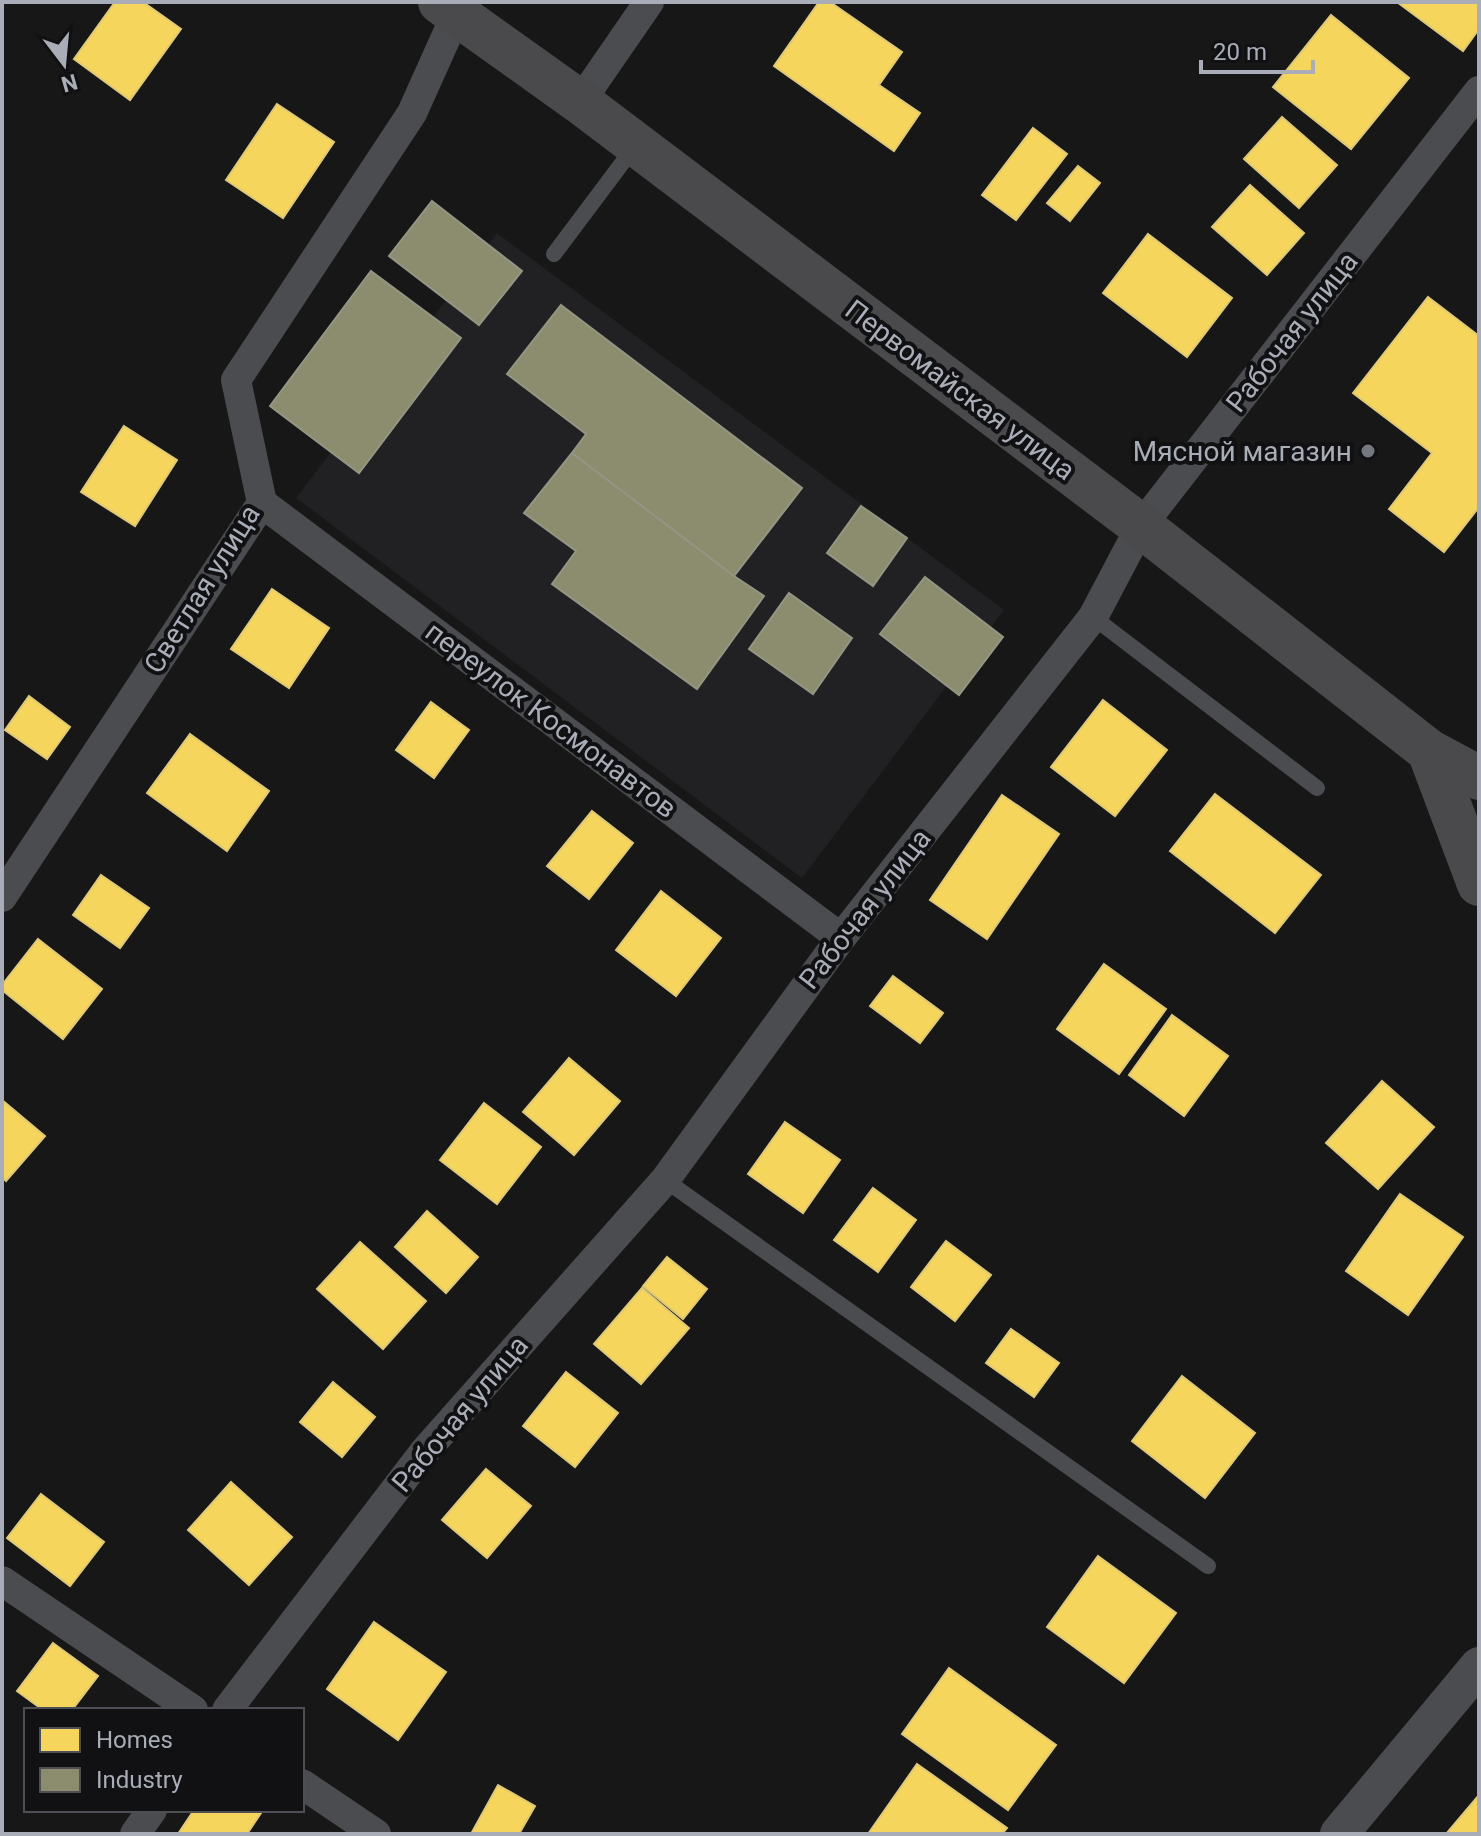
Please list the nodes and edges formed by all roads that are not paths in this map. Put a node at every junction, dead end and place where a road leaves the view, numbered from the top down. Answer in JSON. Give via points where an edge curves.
{"nodes":[{"id":1,"x":649,"y":2,"type":"edge"},
{"id":2,"x":448,"y":8,"type":"edge"},
{"id":3,"x":1479,"y":91,"type":"edge"},
{"id":4,"x":580,"y":102,"type":"junction"},
{"id":5,"x":636,"y":145,"type":"junction"},
{"id":6,"x":554,"y":254,"type":"dead end"},
{"id":7,"x":262,"y":503,"type":"junction"},
{"id":8,"x":1141,"y":526,"type":"junction"},
{"id":9,"x":1093,"y":617,"type":"junction"},
{"id":10,"x":1429,"y":751,"type":"junction"},
{"id":11,"x":1479,"y":778,"type":"edge"},
{"id":12,"x":1317,"y":788,"type":"dead end"},
{"id":13,"x":1479,"y":884,"type":"edge"},
{"id":14,"x":2,"y":897,"type":"edge"},
{"id":15,"x":841,"y":938,"type":"junction"},
{"id":16,"x":665,"y":1180,"type":"junction"},
{"id":17,"x":1208,"y":1566,"type":"dead end"},
{"id":18,"x":2,"y":1581,"type":"edge"},
{"id":19,"x":1479,"y":1666,"type":"edge"},
{"id":20,"x":190,"y":1708,"type":"edge"},
{"id":21,"x":229,"y":1708,"type":"edge"},
{"id":22,"x":304,"y":1785,"type":"edge"},
{"id":23,"x":151,"y":1812,"type":"edge"},
{"id":24,"x":135,"y":1834,"type":"edge"},
{"id":25,"x":376,"y":1834,"type":"edge"},
{"id":26,"x":1339,"y":1834,"type":"edge"}],
"edges":[{"from":1,"to":4,"type":"street"},
{"from":2,"to":4,"type":"main road","name":"Первомайская улица"},
{"from":2,"to":7,"type":"street","name":"Светлая улица","via":[[412,113],[236,380]]},
{"from":3,"to":8,"type":"street","name":"Рабочая улица"},
{"from":4,"to":5,"type":"main road","name":"Первомайская улица"},
{"from":5,"to":6,"type":"lane"},
{"from":5,"to":8,"type":"main road","name":"Первомайская улица"},
{"from":7,"to":14,"type":"street","name":"Светлая улица"},
{"from":7,"to":15,"type":"street","name":"переулок Космонавтов"},
{"from":8,"to":9,"type":"street","name":"Рабочая улица"},
{"from":8,"to":10,"type":"main road","name":"Первомайская улица"},
{"from":9,"to":12,"type":"lane"},
{"from":9,"to":15,"type":"street","name":"Рабочая улица"},
{"from":10,"to":11,"type":"main road","name":"Первомайская улица"},
{"from":10,"to":13,"type":"main road"},
{"from":15,"to":16,"type":"street","name":"Рабочая улица"},
{"from":16,"to":17,"type":"lane"},
{"from":16,"to":21,"type":"street","name":"Рабочая улица","via":[[424,1452]]},
{"from":18,"to":20,"type":"street"},
{"from":19,"to":26,"type":"street"},
{"from":22,"to":25,"type":"street"},
{"from":23,"to":24,"type":"street"}]}
